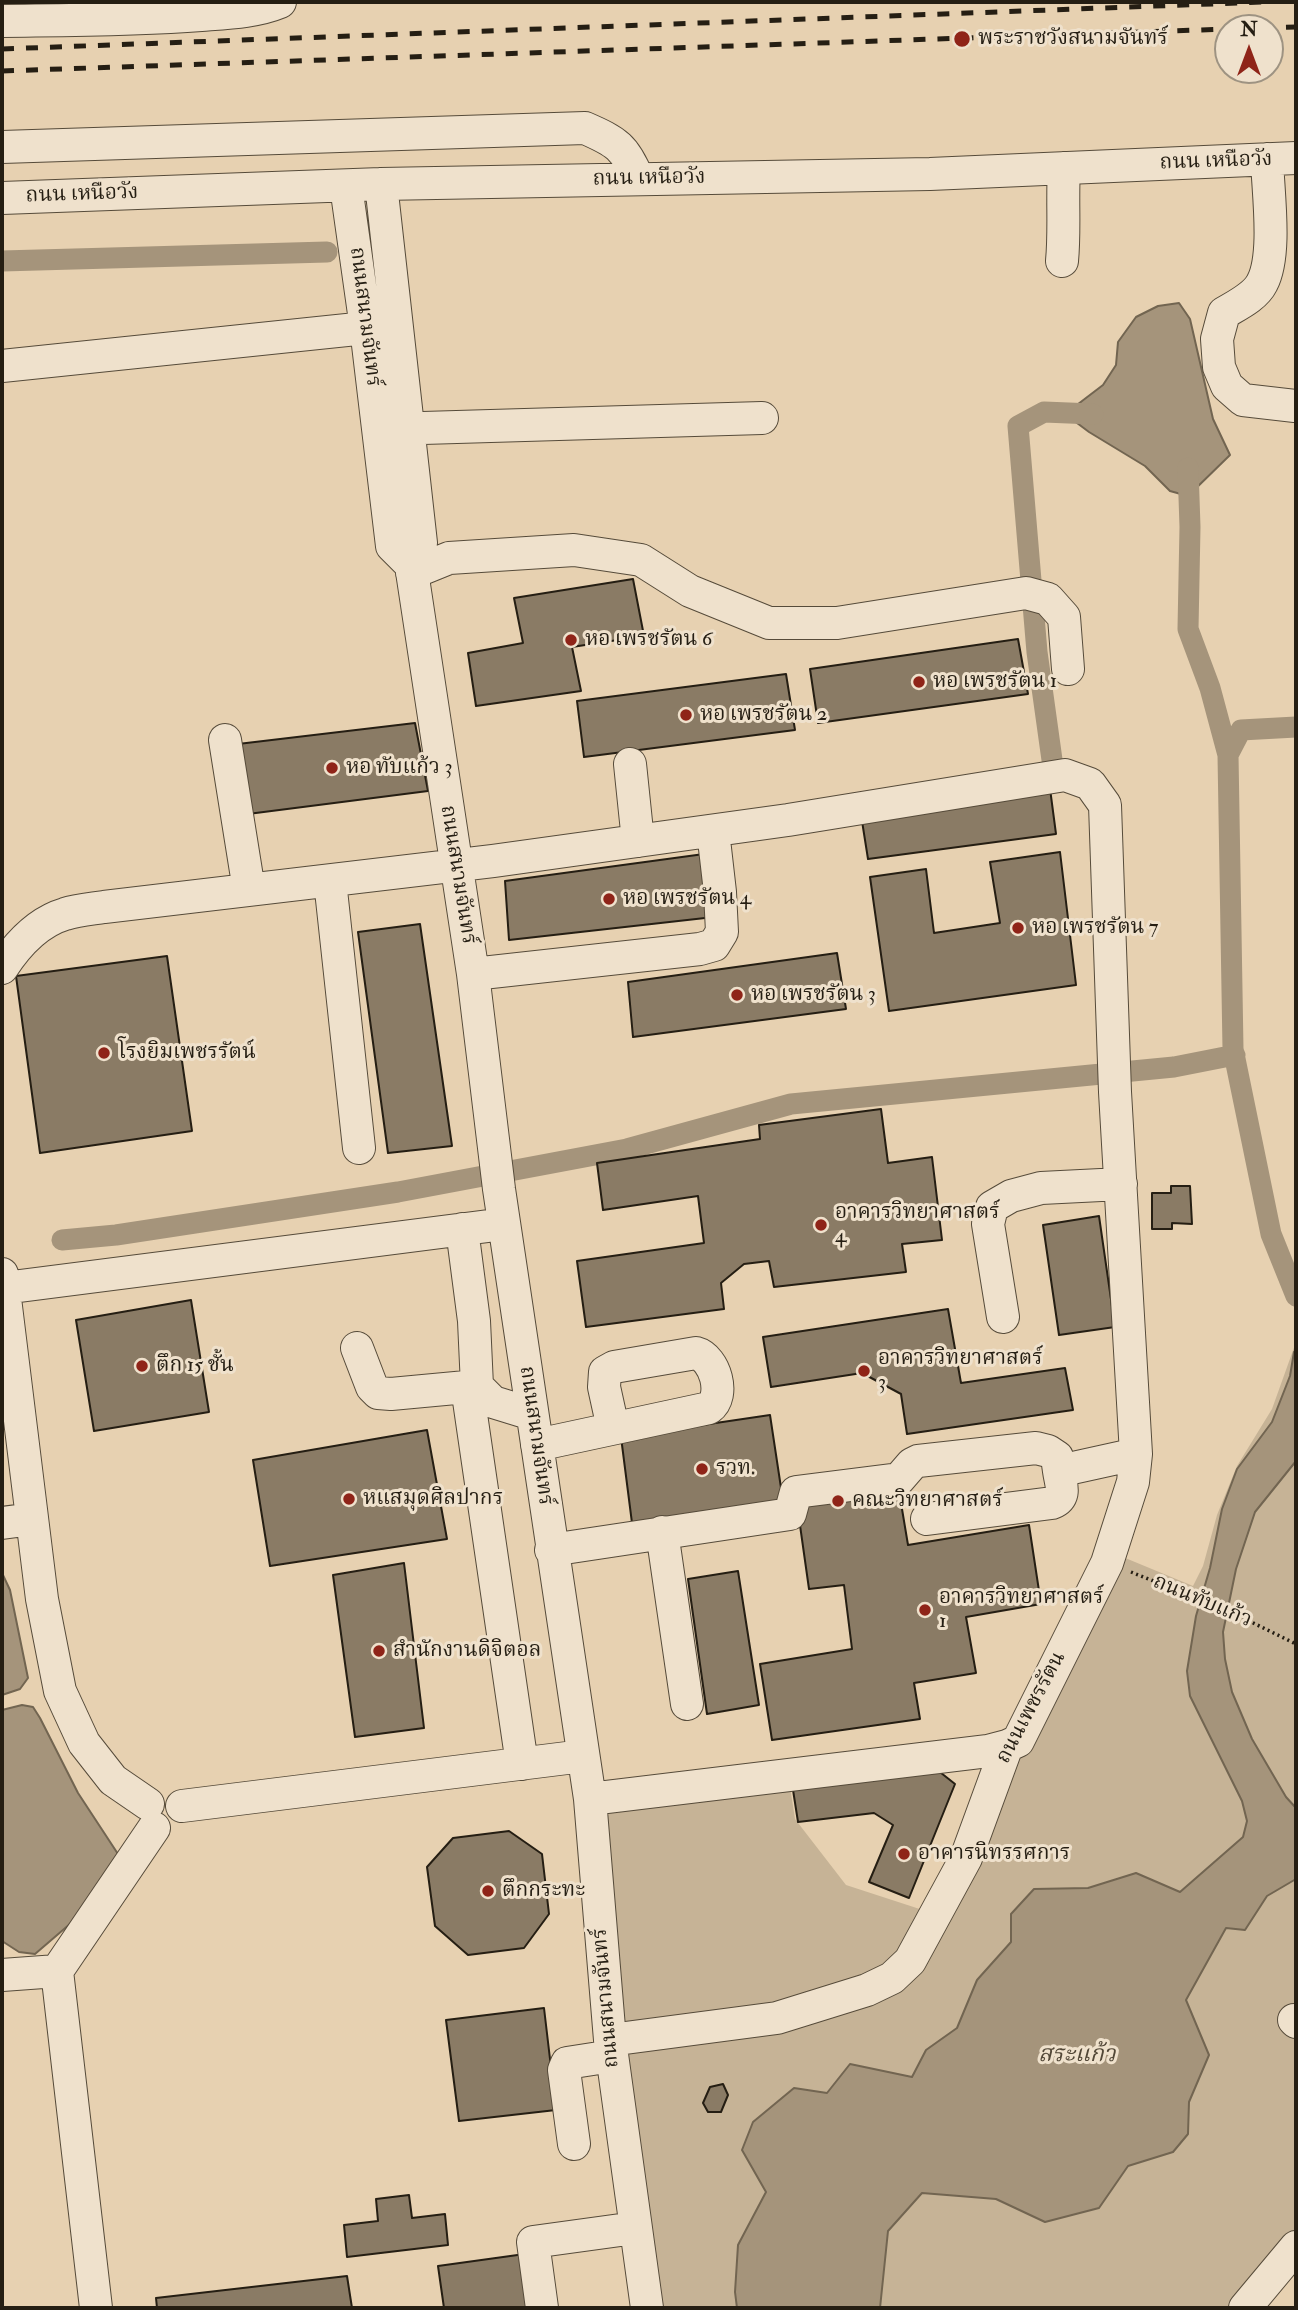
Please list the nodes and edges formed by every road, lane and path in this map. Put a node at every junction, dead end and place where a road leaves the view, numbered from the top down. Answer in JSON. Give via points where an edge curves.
{"nodes":[{"id":1,"x":280,"y":2,"type":"edge"},
{"id":2,"x":7,"y":20,"type":"edge"},
{"id":3,"x":6,"y":146,"type":"edge"},
{"id":4,"x":1281,"y":159,"type":"edge"},
{"id":5,"x":1064,"y":168,"type":"junction"},
{"id":6,"x":638,"y":179,"type":"junction"},
{"id":7,"x":382,"y":184,"type":"junction"},
{"id":8,"x":346,"y":186,"type":"junction"},
{"id":9,"x":2,"y":198,"type":"edge"},
{"id":10,"x":1062,"y":261,"type":"dead end"},
{"id":11,"x":366,"y":328,"type":"junction"},
{"id":12,"x":2,"y":366,"type":"edge"},
{"id":13,"x":1296,"y":406,"type":"edge"},
{"id":14,"x":762,"y":418,"type":"dead end"},
{"id":15,"x":393,"y":429,"type":"junction"},
{"id":16,"x":411,"y":569,"type":"junction"},
{"id":17,"x":1068,"y":669,"type":"dead end"},
{"id":18,"x":225,"y":740,"type":"dead end"},
{"id":19,"x":630,"y":764,"type":"dead end"},
{"id":20,"x":713,"y":831,"type":"junction"},
{"id":21,"x":638,"y":841,"type":"junction"},
{"id":22,"x":455,"y":866,"type":"junction"},
{"id":23,"x":330,"y":881,"type":"junction"},
{"id":24,"x":249,"y":890,"type":"junction"},
{"id":25,"x":2,"y":968,"type":"edge"},
{"id":26,"x":473,"y":974,"type":"junction"},
{"id":27,"x":359,"y":1148,"type":"dead end"},
{"id":28,"x":1121,"y":1184,"type":"junction"},
{"id":29,"x":504,"y":1224,"type":"junction"},
{"id":30,"x":462,"y":1229,"type":"junction"},
{"id":31,"x":3,"y":1281,"type":"edge"},
{"id":32,"x":1003,"y":1317,"type":"dead end"},
{"id":33,"x":356,"y":1348,"type":"dead end"},
{"id":34,"x":472,"y":1386,"type":"junction"},
{"id":35,"x":533,"y":1413,"type":"junction"},
{"id":36,"x":613,"y":1428,"type":"dead end"},
{"id":37,"x":537,"y":1444,"type":"junction"},
{"id":38,"x":1136,"y":1454,"type":"junction"},
{"id":39,"x":1059,"y":1471,"type":"junction"},
{"id":40,"x":16,"y":1506,"type":"edge"},
{"id":41,"x":927,"y":1519,"type":"dead end"},
{"id":42,"x":662,"y":1532,"type":"junction"},
{"id":43,"x":551,"y":1550,"type":"junction"},
{"id":44,"x":1107,"y":1563,"type":"junction"},
{"id":45,"x":1296,"y":1644,"type":"edge"},
{"id":46,"x":687,"y":1704,"type":"dead end"},
{"id":47,"x":1007,"y":1746,"type":"junction"},
{"id":48,"x":583,"y":1756,"type":"junction"},
{"id":49,"x":522,"y":1764,"type":"junction"},
{"id":50,"x":590,"y":1799,"type":"junction"},
{"id":51,"x":151,"y":1816,"type":"junction"},
{"id":52,"x":57,"y":1970,"type":"junction"},
{"id":53,"x":2,"y":1975,"type":"edge"},
{"id":54,"x":611,"y":2048,"type":"junction"},
{"id":55,"x":573,"y":2144,"type":"dead end"},
{"id":56,"x":635,"y":2228,"type":"junction"},
{"id":57,"x":1296,"y":2248,"type":"edge"},
{"id":58,"x":96,"y":2308,"type":"edge"},
{"id":59,"x":542,"y":2308,"type":"edge"},
{"id":60,"x":647,"y":2308,"type":"edge"},
{"id":61,"x":1245,"y":2308,"type":"edge"}],
"edges":[{"from":1,"to":2,"type":"street","via":[[235,12],[170,17]]},
{"from":3,"to":6,"type":"street","via":[[585,128],[614,141],[630,159]]},
{"from":4,"to":5,"type":"street","name":"ถนน เหนือวัง"},
{"from":4,"to":13,"type":"street","via":[[1270,261],[1261,285],[1224,313],[1217,340],[1219,367],[1227,386],[1243,400]]},
{"from":5,"to":6,"type":"street","name":"ถนน เหนือวัง"},
{"from":5,"to":10,"type":"street"},
{"from":6,"to":7,"type":"street","name":"ถนน เหนือวัง"},
{"from":7,"to":8,"type":"street","name":"ถนน เหนือวัง"},
{"from":7,"to":15,"type":"street","name":"ถนนสนามจันทร์"},
{"from":8,"to":9,"type":"street","name":"ถนน เหนือวัง"},
{"from":8,"to":11,"type":"street","name":"ถนนสนามจันทร์"},
{"from":11,"to":12,"type":"street"},
{"from":11,"to":15,"type":"street","name":"ถนนสนามจันทร์"},
{"from":14,"to":15,"type":"street"},
{"from":15,"to":16,"type":"street","name":"ถนนสนามจันทร์","via":[[421,543]]},
{"from":16,"to":17,"type":"street","via":[[449,558],[574,550],[642,560],[690,592],[769,623],[837,624],[1026,593],[1048,599],[1064,617]]},
{"from":16,"to":22,"type":"street","name":"ถนนสนามจันทร์"},
{"from":18,"to":24,"type":"street"},
{"from":19,"to":21,"type":"street"},
{"from":20,"to":21,"type":"street","name":"ถนนเพชรรัตน"},
{"from":20,"to":26,"type":"street","via":[[722,932],[715,945]]},
{"from":20,"to":28,"type":"street","name":"ถนนเพชรรัตน","via":[[1065,775],[1090,784],[1105,805]]},
{"from":21,"to":22,"type":"street","name":"ถนนเพชรรัตน"},
{"from":22,"to":23,"type":"street","name":"ถนนเพชรรัตน"},
{"from":22,"to":26,"type":"street","name":"ถนนสนามจันทร์"},
{"from":23,"to":24,"type":"street","name":"ถนนเพชรรัตน"},
{"from":23,"to":27,"type":"street"},
{"from":24,"to":25,"type":"street","name":"ถนนเพชรรัตน","via":[[64,914],[33,930]]},
{"from":26,"to":29,"type":"street","name":"ถนนสนามจันทร์"},
{"from":28,"to":32,"type":"street","via":[[1041,1188],[992,1207],[988,1224]]},
{"from":28,"to":38,"type":"street","name":"ถนนเพชรรัตน"},
{"from":29,"to":30,"type":"street"},
{"from":29,"to":35,"type":"street","name":"ถนนสนามจันทร์"},
{"from":30,"to":31,"type":"street"},
{"from":30,"to":34,"type":"street","via":[[474,1321]]},
{"from":31,"to":40,"type":"street"},
{"from":33,"to":34,"type":"street","via":[[378,1392]]},
{"from":34,"to":35,"type":"street","via":[[494,1402]]},
{"from":34,"to":49,"type":"street"},
{"from":35,"to":37,"type":"street","name":"ถนนสนามจันทร์"},
{"from":36,"to":37,"type":"street"},
{"from":37,"to":43,"type":"street","name":"ถนนสนามจันทร์"},
{"from":38,"to":39,"type":"street"},
{"from":38,"to":44,"type":"street","name":"ถนนเพชรรัตน","via":[[1133,1482]]},
{"from":39,"to":41,"type":"street","via":[[1063,1493],[1052,1503]]},
{"from":39,"to":42,"type":"street","via":[[1057,1457],[1036,1448],[931,1458],[912,1465],[899,1479],[796,1492],[789,1514]]},
{"from":40,"to":51,"type":"street","via":[[60,1691],[84,1743],[113,1780]]},
{"from":42,"to":43,"type":"street"},
{"from":42,"to":46,"type":"street"},
{"from":43,"to":48,"type":"street","name":"ถนนสนามจันทร์"},
{"from":44,"to":45,"type":"path","name":"ถนนทับแก้ว","via":[[1235,1614]]},
{"from":44,"to":47,"type":"street","name":"ถนนเพชรรัตน","via":[[1018,1741]]},
{"from":47,"to":50,"type":"street"},
{"from":47,"to":54,"type":"street","name":"ถนนเพชรรัตน","via":[[966,1858],[910,1961],[892,1978],[777,2018]]},
{"from":48,"to":49,"type":"street"},
{"from":48,"to":50,"type":"street","name":"ถนนสนามจันทร์"},
{"from":49,"to":51,"type":"street","via":[[182,1806],[182,1819],[167,1831]]},
{"from":50,"to":54,"type":"street","name":"ถนนสนามจันทร์"},
{"from":51,"to":52,"type":"street"},
{"from":52,"to":53,"type":"street"},
{"from":52,"to":58,"type":"street"},
{"from":54,"to":55,"type":"street","name":"ถนนเพชรรัตน","via":[[567,2063],[564,2070]]},
{"from":54,"to":56,"type":"street","name":"ถนนสนามจันทร์"},
{"from":56,"to":59,"type":"street","via":[[534,2242]]},
{"from":56,"to":60,"type":"street","name":"ถนนสนามจันทร์"},
{"from":57,"to":61,"type":"street"}]}
